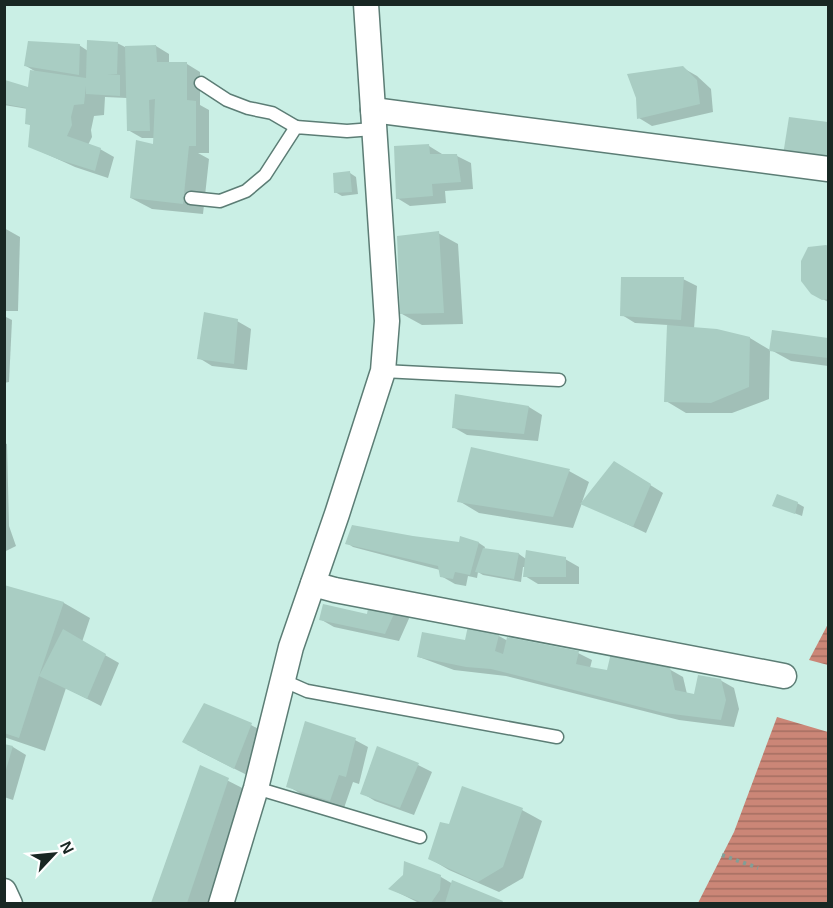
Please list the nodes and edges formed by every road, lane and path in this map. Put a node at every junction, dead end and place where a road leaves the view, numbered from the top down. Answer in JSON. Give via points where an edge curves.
{"nodes":[{"id":1,"x":366,"y":4,"type":"edge"},
{"id":2,"x":201,"y":83,"type":"dead end"},
{"id":3,"x":373,"y":120,"type":"junction"},
{"id":4,"x":296,"y":127,"type":"junction"},
{"id":5,"x":828,"y":169,"type":"edge"},
{"id":6,"x":191,"y":198,"type":"dead end"},
{"id":7,"x":383,"y":371,"type":"junction"},
{"id":8,"x":559,"y":380,"type":"dead end"},
{"id":9,"x":313,"y":584,"type":"junction"},
{"id":10,"x":784,"y":676,"type":"dead end"},
{"id":11,"x":282,"y":680,"type":"junction"},
{"id":12,"x":557,"y":737,"type":"dead end"},
{"id":13,"x":256,"y":788,"type":"junction"},
{"id":14,"x":420,"y":837,"type":"dead end"},
{"id":15,"x":722,"y":855,"type":"dead end"},
{"id":16,"x":758,"y":868,"type":"dead end"},
{"id":17,"x":4,"y":891,"type":"edge"},
{"id":18,"x":10,"y":903,"type":"edge"},
{"id":19,"x":221,"y":903,"type":"edge"}],
"edges":[{"from":1,"to":3,"type":"street"},
{"from":2,"to":4,"type":"lane","via":[[227,100],[272,113]]},
{"from":3,"to":4,"type":"lane","via":[[347,131]]},
{"from":3,"to":5,"type":"street"},
{"from":3,"to":7,"type":"street","via":[[387,321]]},
{"from":4,"to":6,"type":"lane","via":[[265,175],[246,191],[220,201]]},
{"from":7,"to":8,"type":"lane"},
{"from":7,"to":9,"type":"street"},
{"from":9,"to":10,"type":"street"},
{"from":9,"to":11,"type":"street"},
{"from":11,"to":12,"type":"lane","via":[[307,691]]},
{"from":11,"to":13,"type":"street"},
{"from":13,"to":14,"type":"lane"},
{"from":13,"to":19,"type":"street"},
{"from":15,"to":16,"type":"path"},
{"from":17,"to":18,"type":"street"}]}
